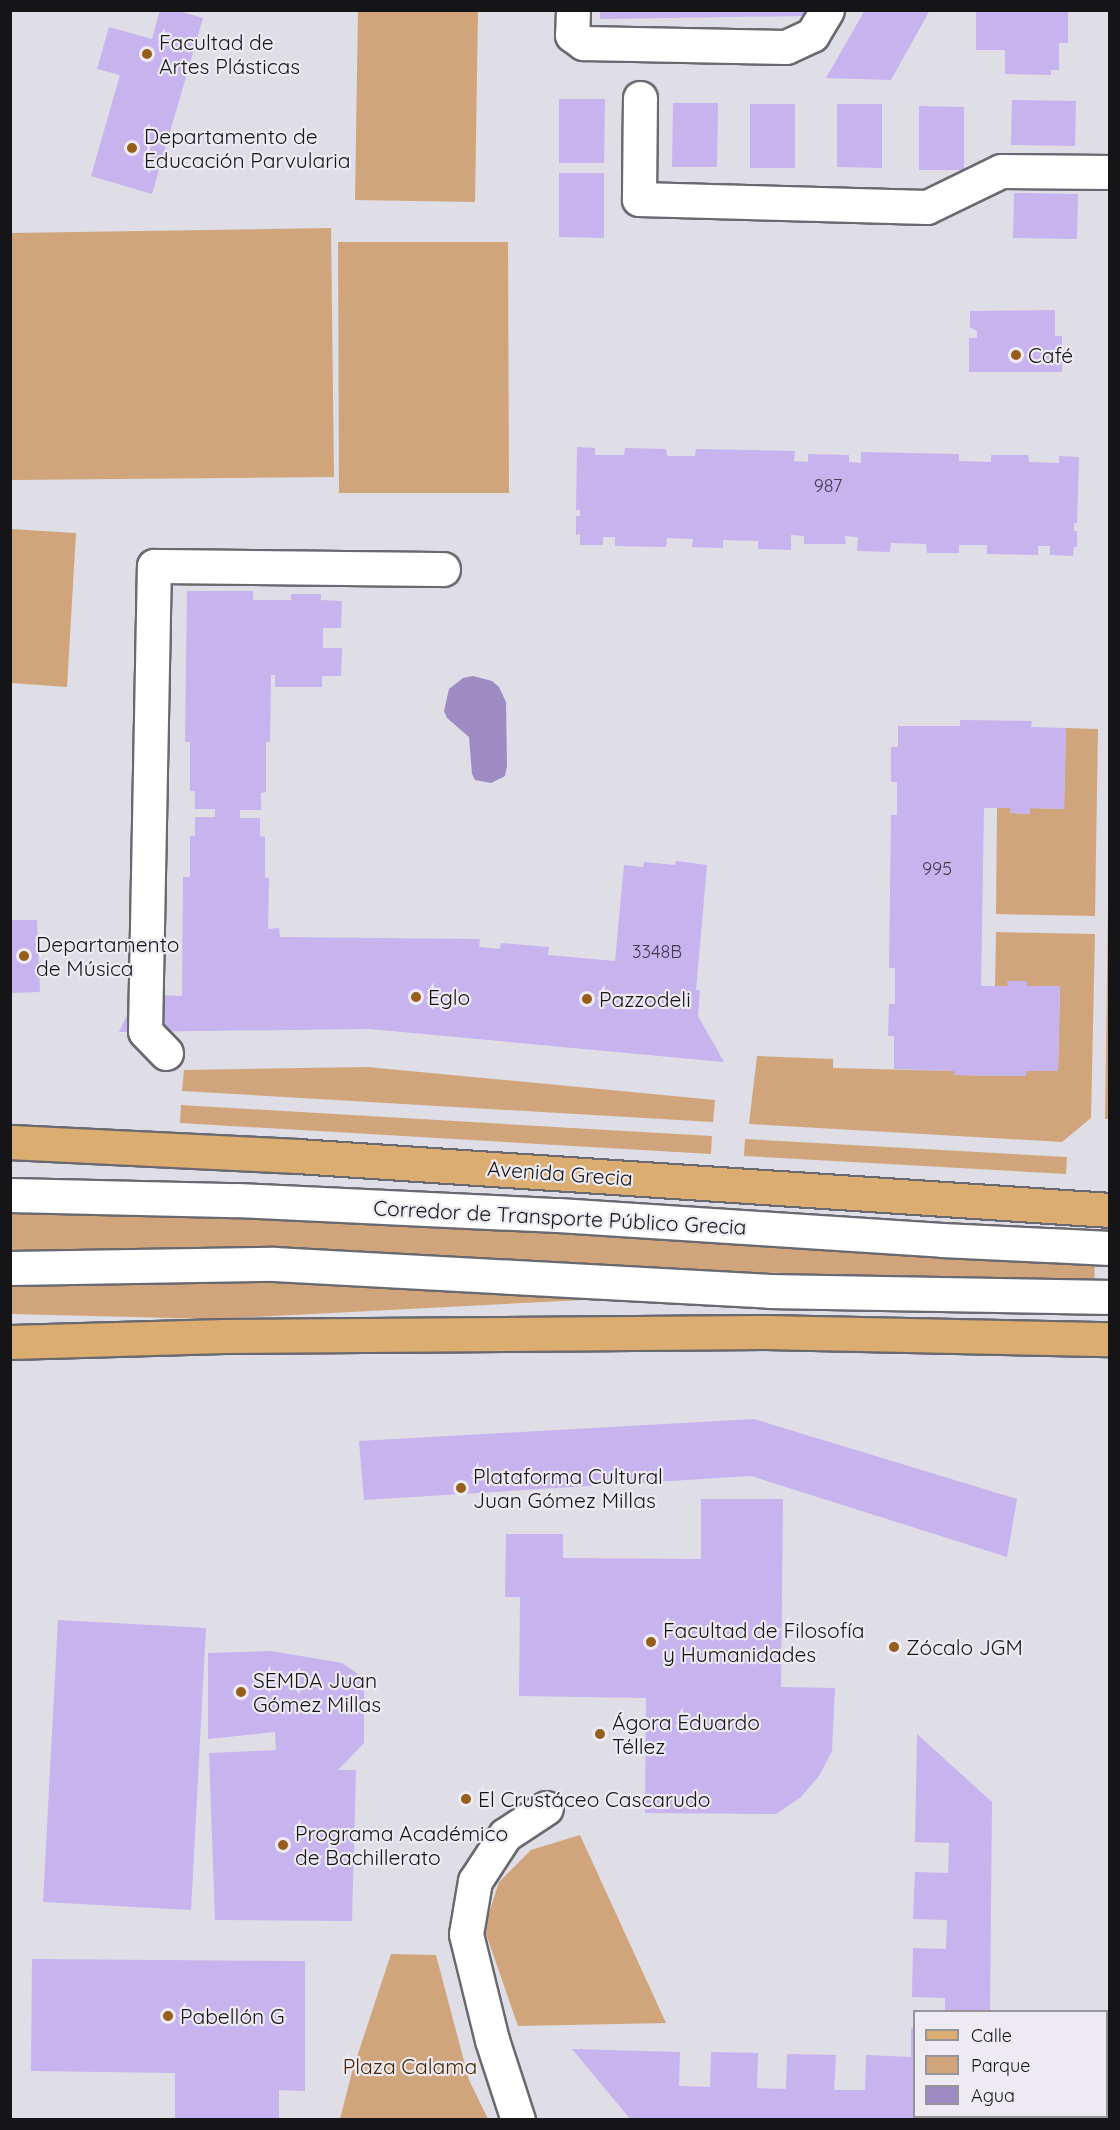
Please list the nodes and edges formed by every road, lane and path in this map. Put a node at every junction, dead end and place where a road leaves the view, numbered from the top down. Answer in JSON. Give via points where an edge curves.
{"nodes":[{"id":1,"x":573,"y":10,"type":"edge"},
{"id":2,"x":826,"y":10,"type":"edge"},
{"id":3,"x":640,"y":98,"type":"dead end"},
{"id":4,"x":1110,"y":172,"type":"edge"},
{"id":5,"x":443,"y":569,"type":"dead end"},
{"id":6,"x":166,"y":1053,"type":"dead end"},
{"id":7,"x":10,"y":1142,"type":"edge"},
{"id":8,"x":10,"y":1195,"type":"edge"},
{"id":9,"x":1110,"y":1210,"type":"edge"},
{"id":10,"x":1110,"y":1248,"type":"edge"},
{"id":11,"x":10,"y":1268,"type":"edge"},
{"id":12,"x":1110,"y":1297,"type":"edge"},
{"id":13,"x":1110,"y":1339,"type":"edge"},
{"id":14,"x":10,"y":1342,"type":"edge"},
{"id":15,"x":546,"y":1808,"type":"dead end"},
{"id":16,"x":518,"y":2120,"type":"edge"}],
"edges":[{"from":1,"to":2,"type":"street","via":[[572,35],[584,43],[786,47],[812,35]]},
{"from":3,"to":4,"type":"street","via":[[639,199],[927,207],[1000,171]]},
{"from":5,"to":6,"type":"street","via":[[154,566],[145,1031]]},
{"from":7,"to":9,"type":"main road","name":"Avenida Grecia","via":[[297,1156]]},
{"from":8,"to":10,"type":"street","name":"Corredor de Transporte Público Grecia","via":[[237,1200],[558,1215]]},
{"from":11,"to":12,"type":"street","via":[[274,1264],[770,1291]]},
{"from":13,"to":14,"type":"main road","via":[[765,1332],[224,1336]]},
{"from":15,"to":16,"type":"street","via":[[505,1835],[475,1881],[466,1934],[492,2040]]}]}
